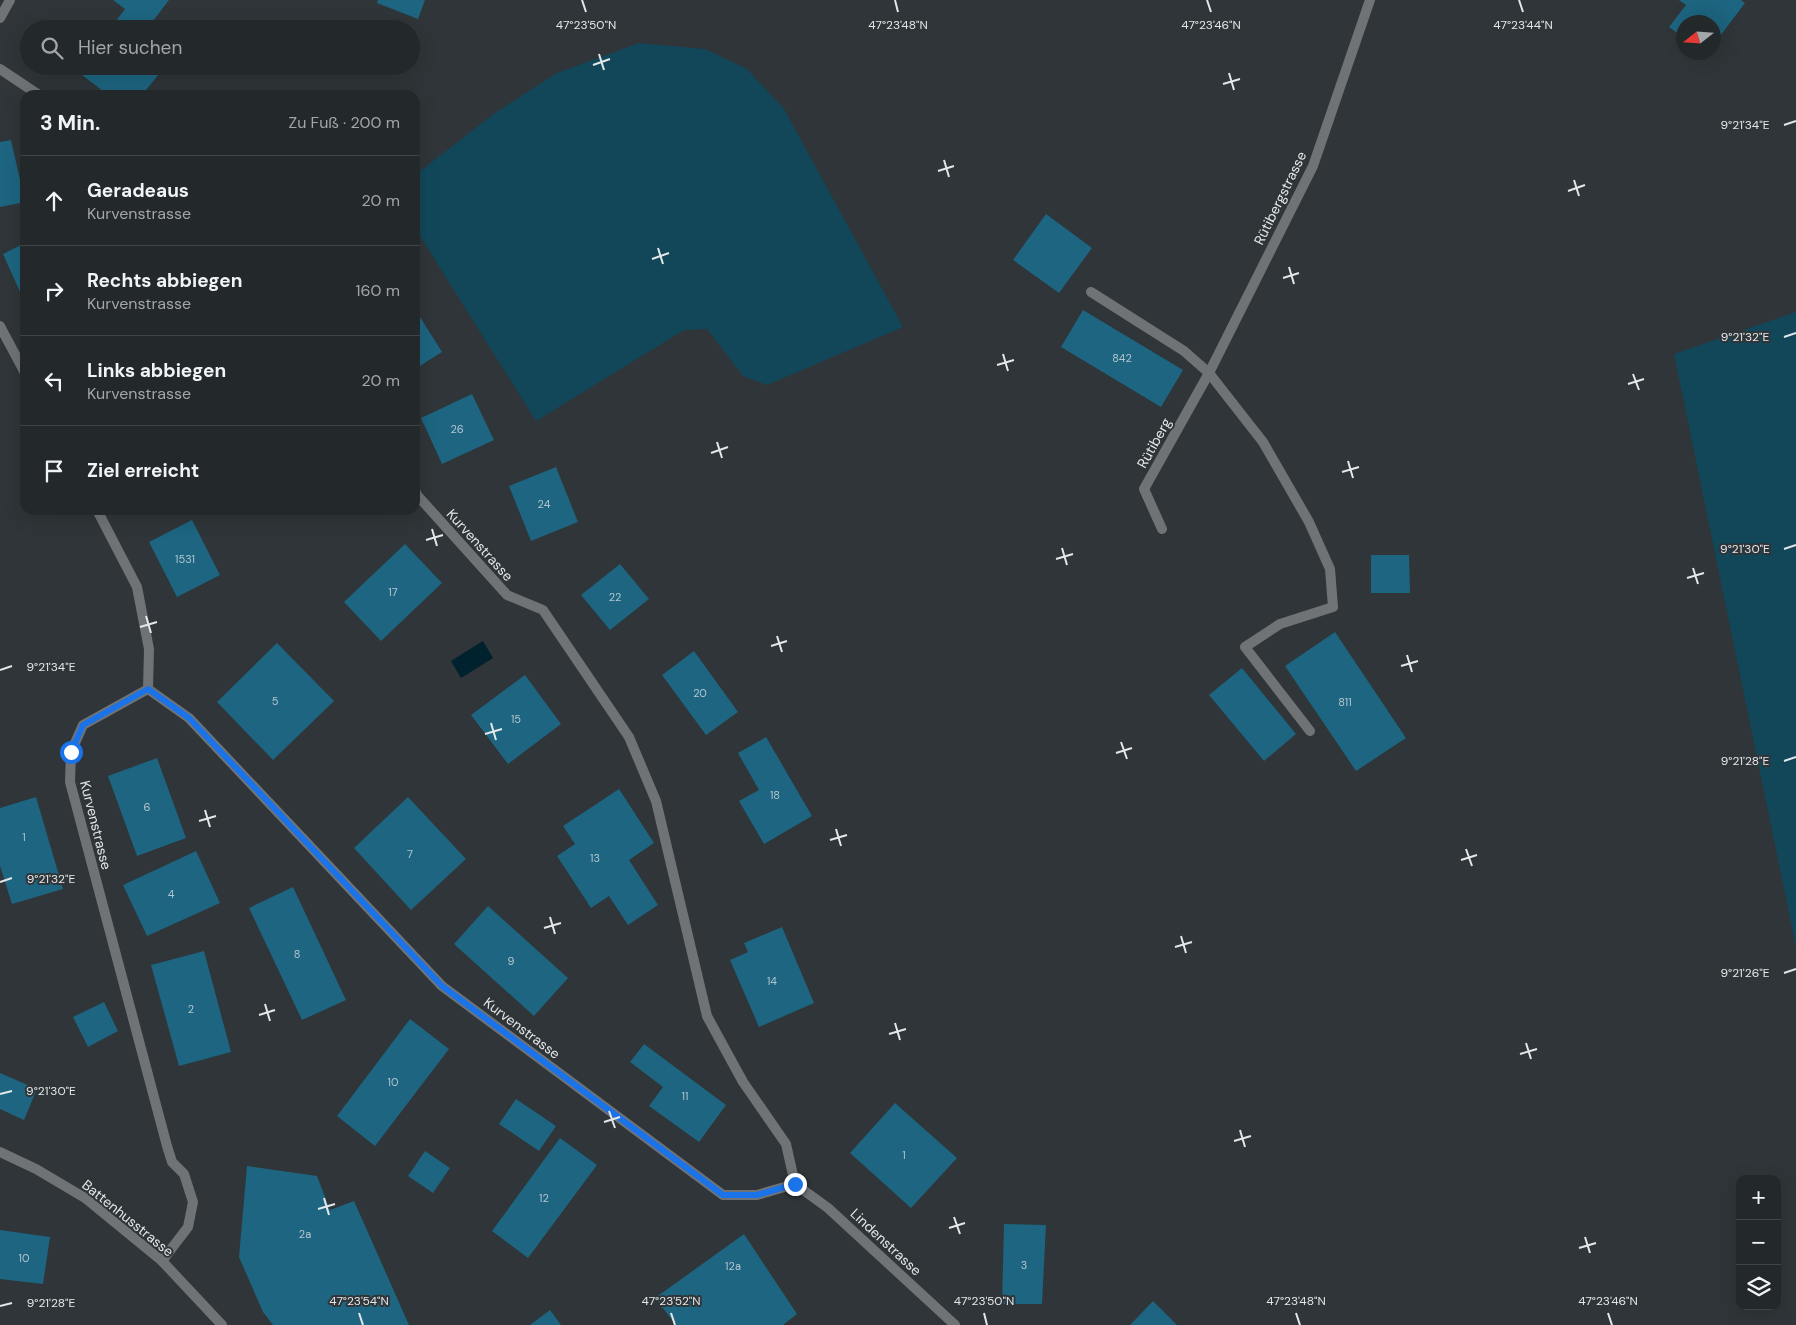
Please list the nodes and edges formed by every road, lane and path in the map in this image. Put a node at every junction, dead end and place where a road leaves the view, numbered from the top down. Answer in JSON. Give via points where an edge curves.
{"nodes":[{"id":1,"x":10,"y":0,"type":"edge"},
{"id":2,"x":1370,"y":0,"type":"edge"},
{"id":3,"x":0,"y":18,"type":"edge"},
{"id":4,"x":0,"y":69,"type":"edge"},
{"id":5,"x":32,"y":90,"type":"edge"},
{"id":6,"x":1091,"y":292,"type":"dead end"},
{"id":7,"x":0,"y":326,"type":"edge"},
{"id":8,"x":20,"y":364,"type":"edge"},
{"id":9,"x":1209,"y":373,"type":"junction"},
{"id":10,"x":420,"y":499,"type":"edge"},
{"id":11,"x":100,"y":515,"type":"edge"},
{"id":12,"x":1162,"y":529,"type":"dead end"},
{"id":13,"x":148,"y":689,"type":"junction"},
{"id":14,"x":1310,"y":731,"type":"dead end"},
{"id":15,"x":0,"y":1152,"type":"edge"},
{"id":16,"x":795,"y":1184,"type":"junction"},
{"id":17,"x":162,"y":1261,"type":"junction"},
{"id":18,"x":222,"y":1325,"type":"edge"},
{"id":19,"x":956,"y":1325,"type":"edge"}],
"edges":[{"from":1,"to":3,"type":"street"},
{"from":2,"to":9,"type":"street","name":"Rütibergstrasse","via":[[1313,166]]},
{"from":4,"to":5,"type":"street"},
{"from":6,"to":9,"type":"street","via":[[1184,351]]},
{"from":7,"to":8,"type":"street"},
{"from":9,"to":12,"type":"street","name":"Rütiberg","via":[[1144,489]]},
{"from":9,"to":14,"type":"street","via":[[1263,442],[1309,522],[1330,569],[1333,607],[1280,624],[1245,647]]},
{"from":10,"to":16,"type":"street","name":"Kurvenstrasse","via":[[507,595],[543,610],[629,737],[656,801],[708,1016],[744,1082],[786,1144]]},
{"from":11,"to":13,"type":"street","via":[[137,587],[149,649]]},
{"from":13,"to":16,"type":"street","name":"Kurvenstrasse","via":[[189,718],[442,986],[723,1195],[757,1195]]},
{"from":13,"to":17,"type":"street","name":"Kurvenstrasse","via":[[83,725],[71,752],[70,782],[166,1146],[172,1162],[184,1174],[193,1202],[188,1227]]},
{"from":15,"to":17,"type":"street","name":"Battenhusstrasse","via":[[85,1198]]},
{"from":16,"to":19,"type":"street","name":"Lindenstrasse","via":[[828,1208]]},
{"from":17,"to":18,"type":"street","name":"Battenhusstrasse"}]}
